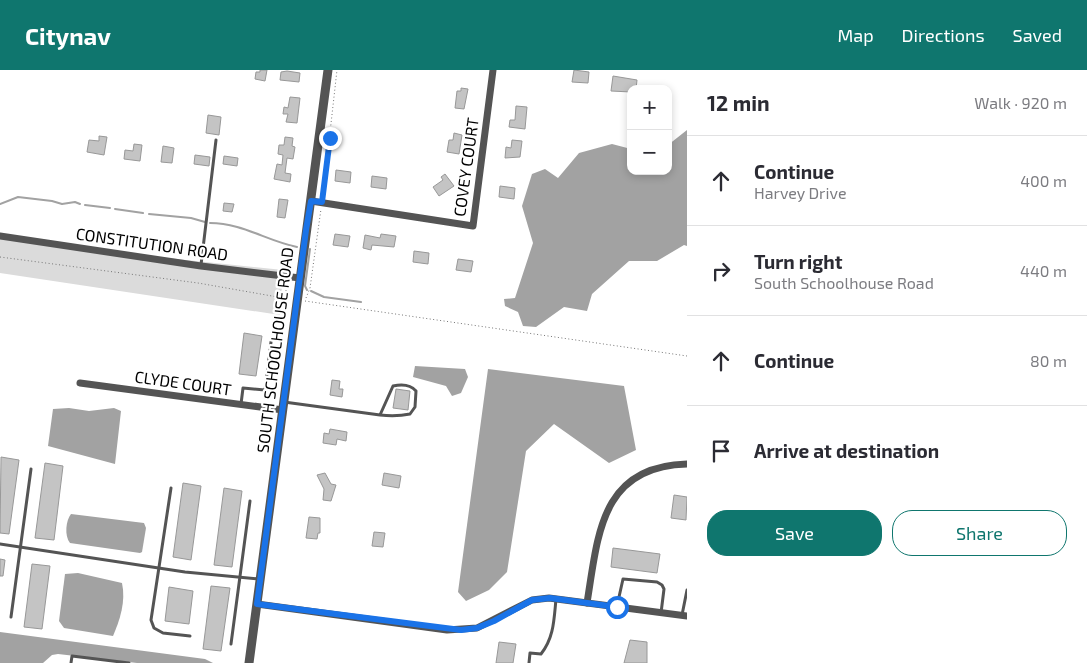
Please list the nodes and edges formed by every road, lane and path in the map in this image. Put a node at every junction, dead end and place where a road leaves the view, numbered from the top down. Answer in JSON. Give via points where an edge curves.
{"nodes":[{"id":1,"x":328,"y":70,"type":"edge"},
{"id":2,"x":337,"y":70,"type":"edge"},
{"id":3,"x":493,"y":70,"type":"edge"},
{"id":4,"x":216,"y":140,"type":"dead end"},
{"id":5,"x":311,"y":201,"type":"junction"},
{"id":6,"x":322,"y":202,"type":"junction"},
{"id":7,"x":0,"y":236,"type":"edge"},
{"id":8,"x":0,"y":257,"type":"edge"},
{"id":9,"x":201,"y":266,"type":"junction"},
{"id":10,"x":288,"y":276,"type":"junction"},
{"id":11,"x":300,"y":278,"type":"junction"},
{"id":12,"x":285,"y":298,"type":"junction"},
{"id":13,"x":291,"y":299,"type":"dead end"},
{"id":14,"x":301,"y":301,"type":"dead end"},
{"id":15,"x":304,"y":301,"type":"junction"},
{"id":16,"x":271,"y":342,"type":"dead end"},
{"id":17,"x":687,"y":356,"type":"edge"},
{"id":18,"x":80,"y":383,"type":"dead end"},
{"id":19,"x":241,"y":405,"type":"junction"},
{"id":20,"x":283,"y":406,"type":"junction"},
{"id":21,"x":380,"y":415,"type":"junction"},
{"id":22,"x":687,"y":464,"type":"edge"},
{"id":23,"x":31,"y":469,"type":"dead end"},
{"id":24,"x":171,"y":488,"type":"dead end"},
{"id":25,"x":250,"y":501,"type":"dead end"},
{"id":26,"x":0,"y":544,"type":"edge"},
{"id":27,"x":20,"y":546,"type":"junction"},
{"id":28,"x":159,"y":568,"type":"junction"},
{"id":29,"x":241,"y":577,"type":"junction"},
{"id":30,"x":260,"y":579,"type":"junction"},
{"id":31,"x":687,"y":590,"type":"edge"},
{"id":32,"x":556,"y":599,"type":"junction"},
{"id":33,"x":587,"y":603,"type":"junction"},
{"id":34,"x":257,"y":604,"type":"junction"},
{"id":35,"x":617,"y":607,"type":"junction"},
{"id":36,"x":660,"y":613,"type":"junction"},
{"id":37,"x":685,"y":616,"type":"edge"},
{"id":38,"x":11,"y":617,"type":"dead end"},
{"id":39,"x":190,"y":636,"type":"dead end"},
{"id":40,"x":231,"y":644,"type":"dead end"},
{"id":41,"x":71,"y":663,"type":"edge"},
{"id":42,"x":129,"y":663,"type":"edge"},
{"id":43,"x":249,"y":663,"type":"edge"},
{"id":44,"x":529,"y":663,"type":"edge"}],
"edges":[{"from":1,"to":5,"type":"street","name":"SOUTH SCHOOLHOUSE ROAD"},
{"from":2,"to":6,"type":"path"},
{"from":3,"to":6,"type":"street","name":"COVEY COURT","via":[[473,226]]},
{"from":4,"to":9,"type":"lane"},
{"from":5,"to":6,"type":"street","name":"COVEY COURT"},
{"from":5,"to":11,"type":"street","name":"SOUTH SCHOOLHOUSE ROAD"},
{"from":6,"to":15,"type":"path","via":[[310,288]]},
{"from":7,"to":9,"type":"street","name":"CONSTITUTION ROAD"},
{"from":8,"to":12,"type":"path"},
{"from":9,"to":10,"type":"street","name":"CONSTITUTION ROAD"},
{"from":10,"to":11,"type":"street","name":"CONSTITUTION ROAD"},
{"from":10,"to":12,"type":"path"},
{"from":11,"to":20,"type":"street","name":"SOUTH SCHOOLHOUSE ROAD"},
{"from":12,"to":13,"type":"path"},
{"from":14,"to":15,"type":"path"},
{"from":15,"to":17,"type":"path"},
{"from":16,"to":19,"type":"lane","via":[[264,390],[243,388]]},
{"from":18,"to":19,"type":"street","name":"CLYDE COURT"},
{"from":19,"to":20,"type":"street","name":"CLYDE COURT"},
{"from":20,"to":21,"type":"lane"},
{"from":20,"to":30,"type":"street","name":"SOUTH SCHOOLHOUSE ROAD"},
{"from":21,"to":21,"type":"lane","via":[[410,414],[417,399],[416,391],[406,385],[393,386]]},
{"from":22,"to":33,"type":"street","via":[[671,464],[650,470],[619,492],[600,529]]},
{"from":23,"to":27,"type":"lane"},
{"from":24,"to":28,"type":"lane"},
{"from":25,"to":29,"type":"lane"},
{"from":26,"to":27,"type":"lane"},
{"from":27,"to":28,"type":"lane"},
{"from":27,"to":38,"type":"lane"},
{"from":28,"to":29,"type":"lane"},
{"from":28,"to":39,"type":"lane","via":[[151,620],[154,628],[163,633]]},
{"from":29,"to":30,"type":"lane"},
{"from":29,"to":40,"type":"lane"},
{"from":30,"to":34,"type":"street","name":"SOUTH SCHOOLHOUSE ROAD"},
{"from":31,"to":37,"type":"lane"},
{"from":32,"to":33,"type":"street"},
{"from":32,"to":34,"type":"street","via":[[532,600],[494,621],[461,630]]},
{"from":32,"to":44,"type":"lane","via":[[554,628],[547,647],[541,654],[530,653]]},
{"from":33,"to":35,"type":"street"},
{"from":34,"to":43,"type":"street","name":"SOUTH SCHOOLHOUSE ROAD"},
{"from":35,"to":36,"type":"street"},
{"from":35,"to":36,"type":"lane","via":[[623,580],[657,582],[664,589]]},
{"from":36,"to":37,"type":"street"},
{"from":41,"to":42,"type":"lane","via":[[72,656]]}]}
